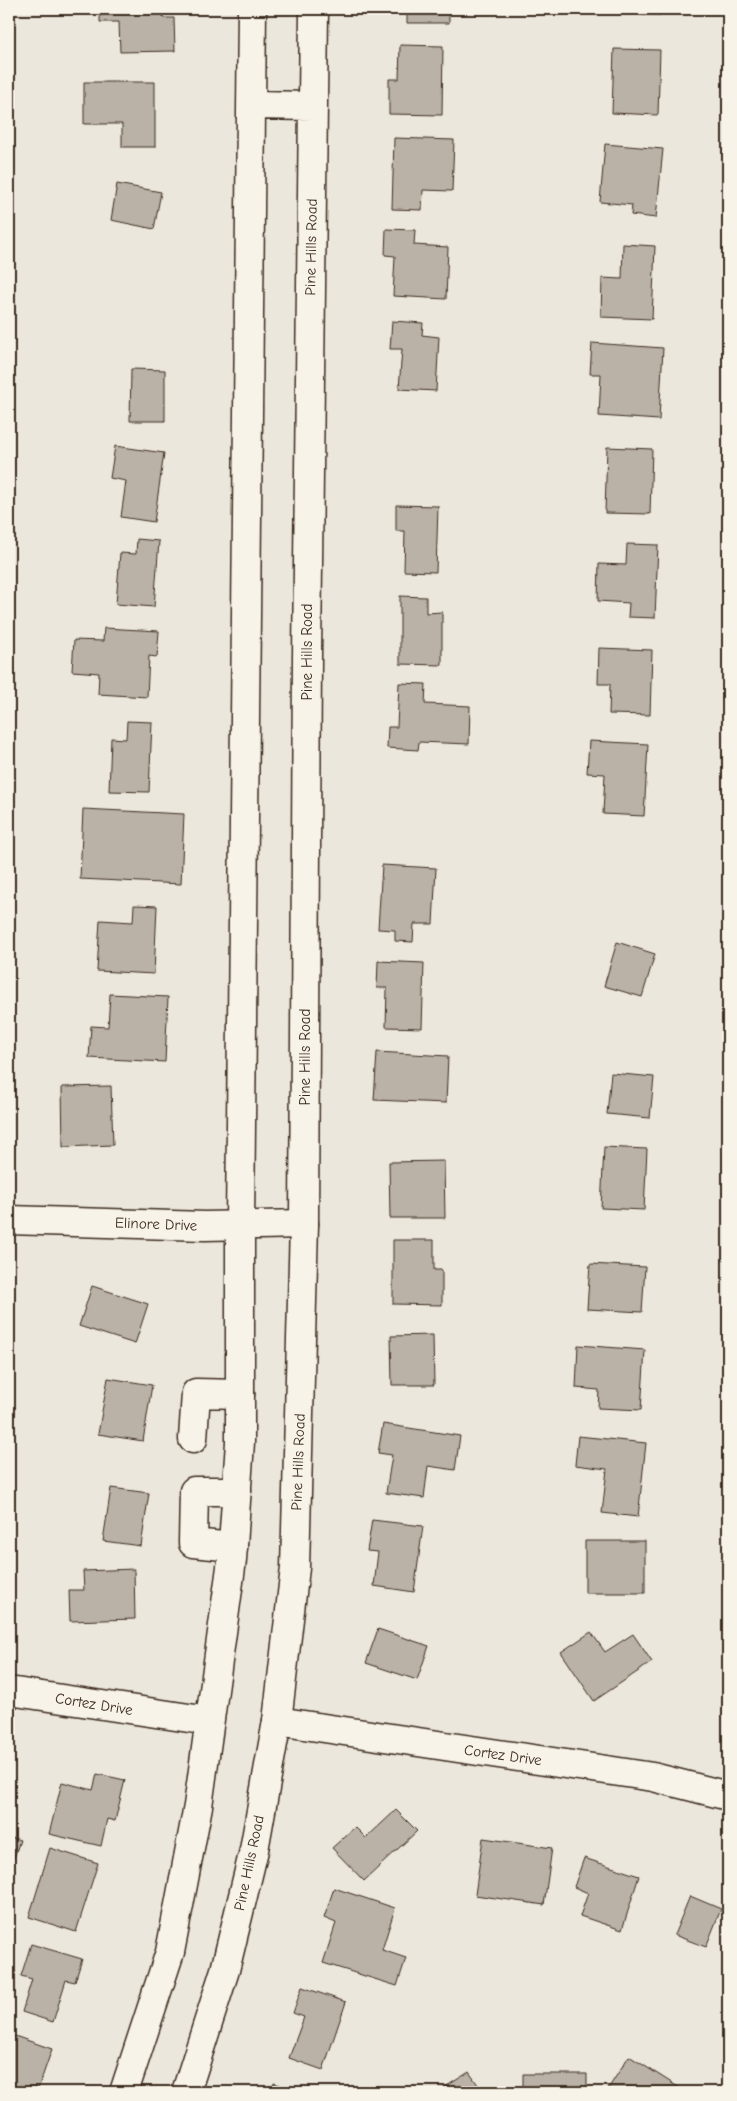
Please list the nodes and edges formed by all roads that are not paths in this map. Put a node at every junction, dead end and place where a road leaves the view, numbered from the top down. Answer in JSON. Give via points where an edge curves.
{"nodes":[{"id":1,"x":252,"y":9,"type":"edge"},
{"id":2,"x":314,"y":9,"type":"edge"},
{"id":3,"x":251,"y":105,"type":"junction"},
{"id":4,"x":312,"y":106,"type":"junction"},
{"id":5,"x":9,"y":1220,"type":"edge"},
{"id":6,"x":304,"y":1224,"type":"junction"},
{"id":7,"x":240,"y":1225,"type":"junction"},
{"id":8,"x":240,"y":1394,"type":"junction"},
{"id":9,"x":193,"y":1439,"type":"dead end"},
{"id":10,"x":237,"y":1491,"type":"junction"},
{"id":11,"x":233,"y":1546,"type":"junction"},
{"id":12,"x":9,"y":1691,"type":"edge"},
{"id":13,"x":209,"y":1721,"type":"junction"},
{"id":14,"x":277,"y":1721,"type":"junction"},
{"id":15,"x":728,"y":1796,"type":"edge"},
{"id":16,"x":124,"y":2092,"type":"edge"},
{"id":17,"x":186,"y":2092,"type":"edge"}],
"edges":[{"from":1,"to":3,"type":"main road"},
{"from":2,"to":4,"type":"main road","name":"Pine Hills Road"},
{"from":3,"to":4,"type":"main road"},
{"from":3,"to":7,"type":"main road"},
{"from":4,"to":6,"type":"main road","name":"Pine Hills Road"},
{"from":5,"to":7,"type":"main road","name":"Elinore Drive"},
{"from":6,"to":7,"type":"main road","name":"Elinore Drive"},
{"from":6,"to":14,"type":"main road","name":"Pine Hills Road","via":[[295,1568]]},
{"from":7,"to":8,"type":"main road"},
{"from":8,"to":9,"type":"main road","via":[[196,1393]]},
{"from":8,"to":10,"type":"main road"},
{"from":10,"to":11,"type":"main road"},
{"from":10,"to":11,"type":"main road","via":[[194,1491],[193,1543]]},
{"from":11,"to":13,"type":"main road"},
{"from":12,"to":13,"type":"main road","name":"Cortez Drive"},
{"from":13,"to":16,"type":"main road","via":[[198,1806],[170,1952]]},
{"from":14,"to":15,"type":"main road","name":"Cortez Drive","via":[[653,1777]]},
{"from":14,"to":17,"type":"main road","name":"Pine Hills Road","via":[[254,1850],[224,1970]]}]}
